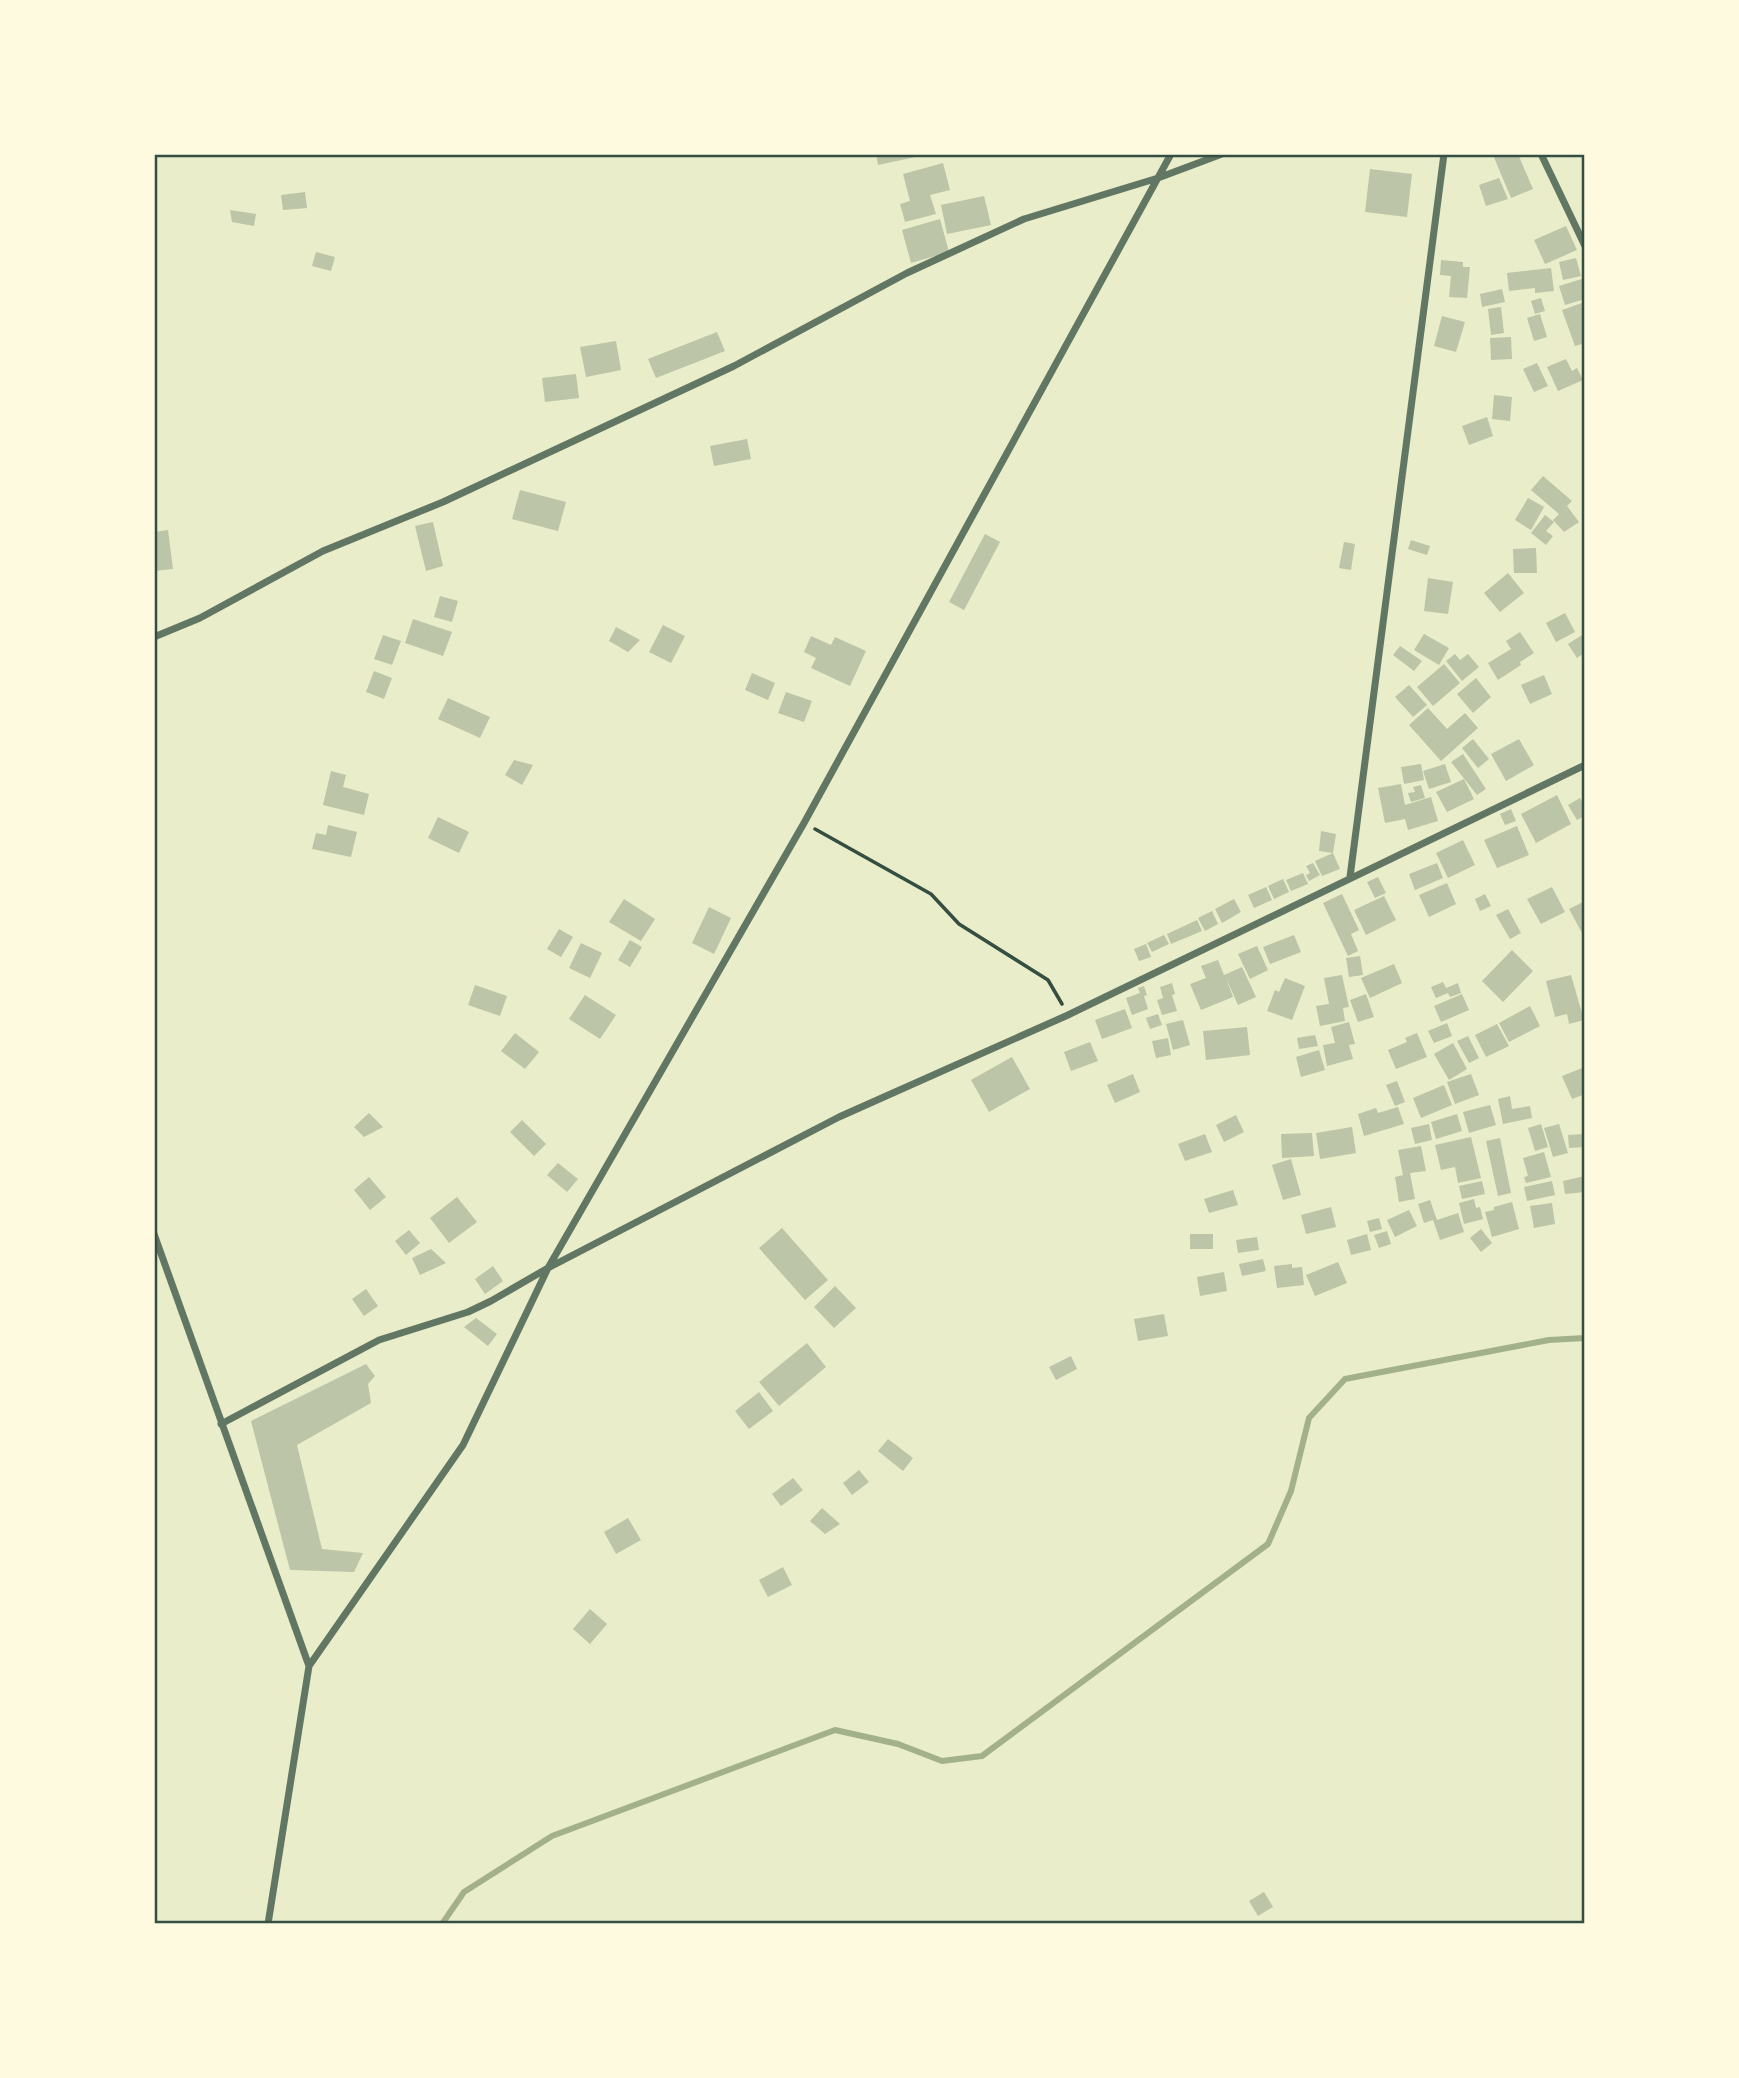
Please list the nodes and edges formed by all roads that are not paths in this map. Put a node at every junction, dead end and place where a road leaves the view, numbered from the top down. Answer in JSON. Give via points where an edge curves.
{"nodes":[{"id":1,"x":1171,"y":154,"type":"edge"},
{"id":2,"x":1222,"y":154,"type":"edge"},
{"id":3,"x":1444,"y":154,"type":"edge"},
{"id":4,"x":1541,"y":154,"type":"edge"},
{"id":5,"x":1158,"y":178,"type":"junction"},
{"id":6,"x":1585,"y":246,"type":"edge"},
{"id":7,"x":154,"y":637,"type":"edge"},
{"id":8,"x":1585,"y":765,"type":"edge"},
{"id":9,"x":1350,"y":877,"type":"junction"},
{"id":10,"x":154,"y":1234,"type":"edge"},
{"id":11,"x":548,"y":1268,"type":"junction"},
{"id":12,"x":221,"y":1424,"type":"junction"},
{"id":13,"x":309,"y":1666,"type":"junction"},
{"id":14,"x":268,"y":1924,"type":"edge"}],
"edges":[{"from":1,"to":5,"type":"street"},
{"from":2,"to":5,"type":"street"},
{"from":3,"to":9,"type":"street"},
{"from":4,"to":6,"type":"street"},
{"from":5,"to":7,"type":"street","via":[[1024,219],[919,267],[734,366],[443,502],[323,551],[200,618]]},
{"from":5,"to":11,"type":"street","via":[[804,822]]},
{"from":8,"to":9,"type":"street"},
{"from":9,"to":11,"type":"street","via":[[1068,1015],[839,1117]]},
{"from":10,"to":12,"type":"street"},
{"from":11,"to":12,"type":"street","via":[[468,1312],[379,1340]]},
{"from":11,"to":13,"type":"street","via":[[463,1445]]},
{"from":12,"to":13,"type":"street"},
{"from":13,"to":14,"type":"street"}]}
